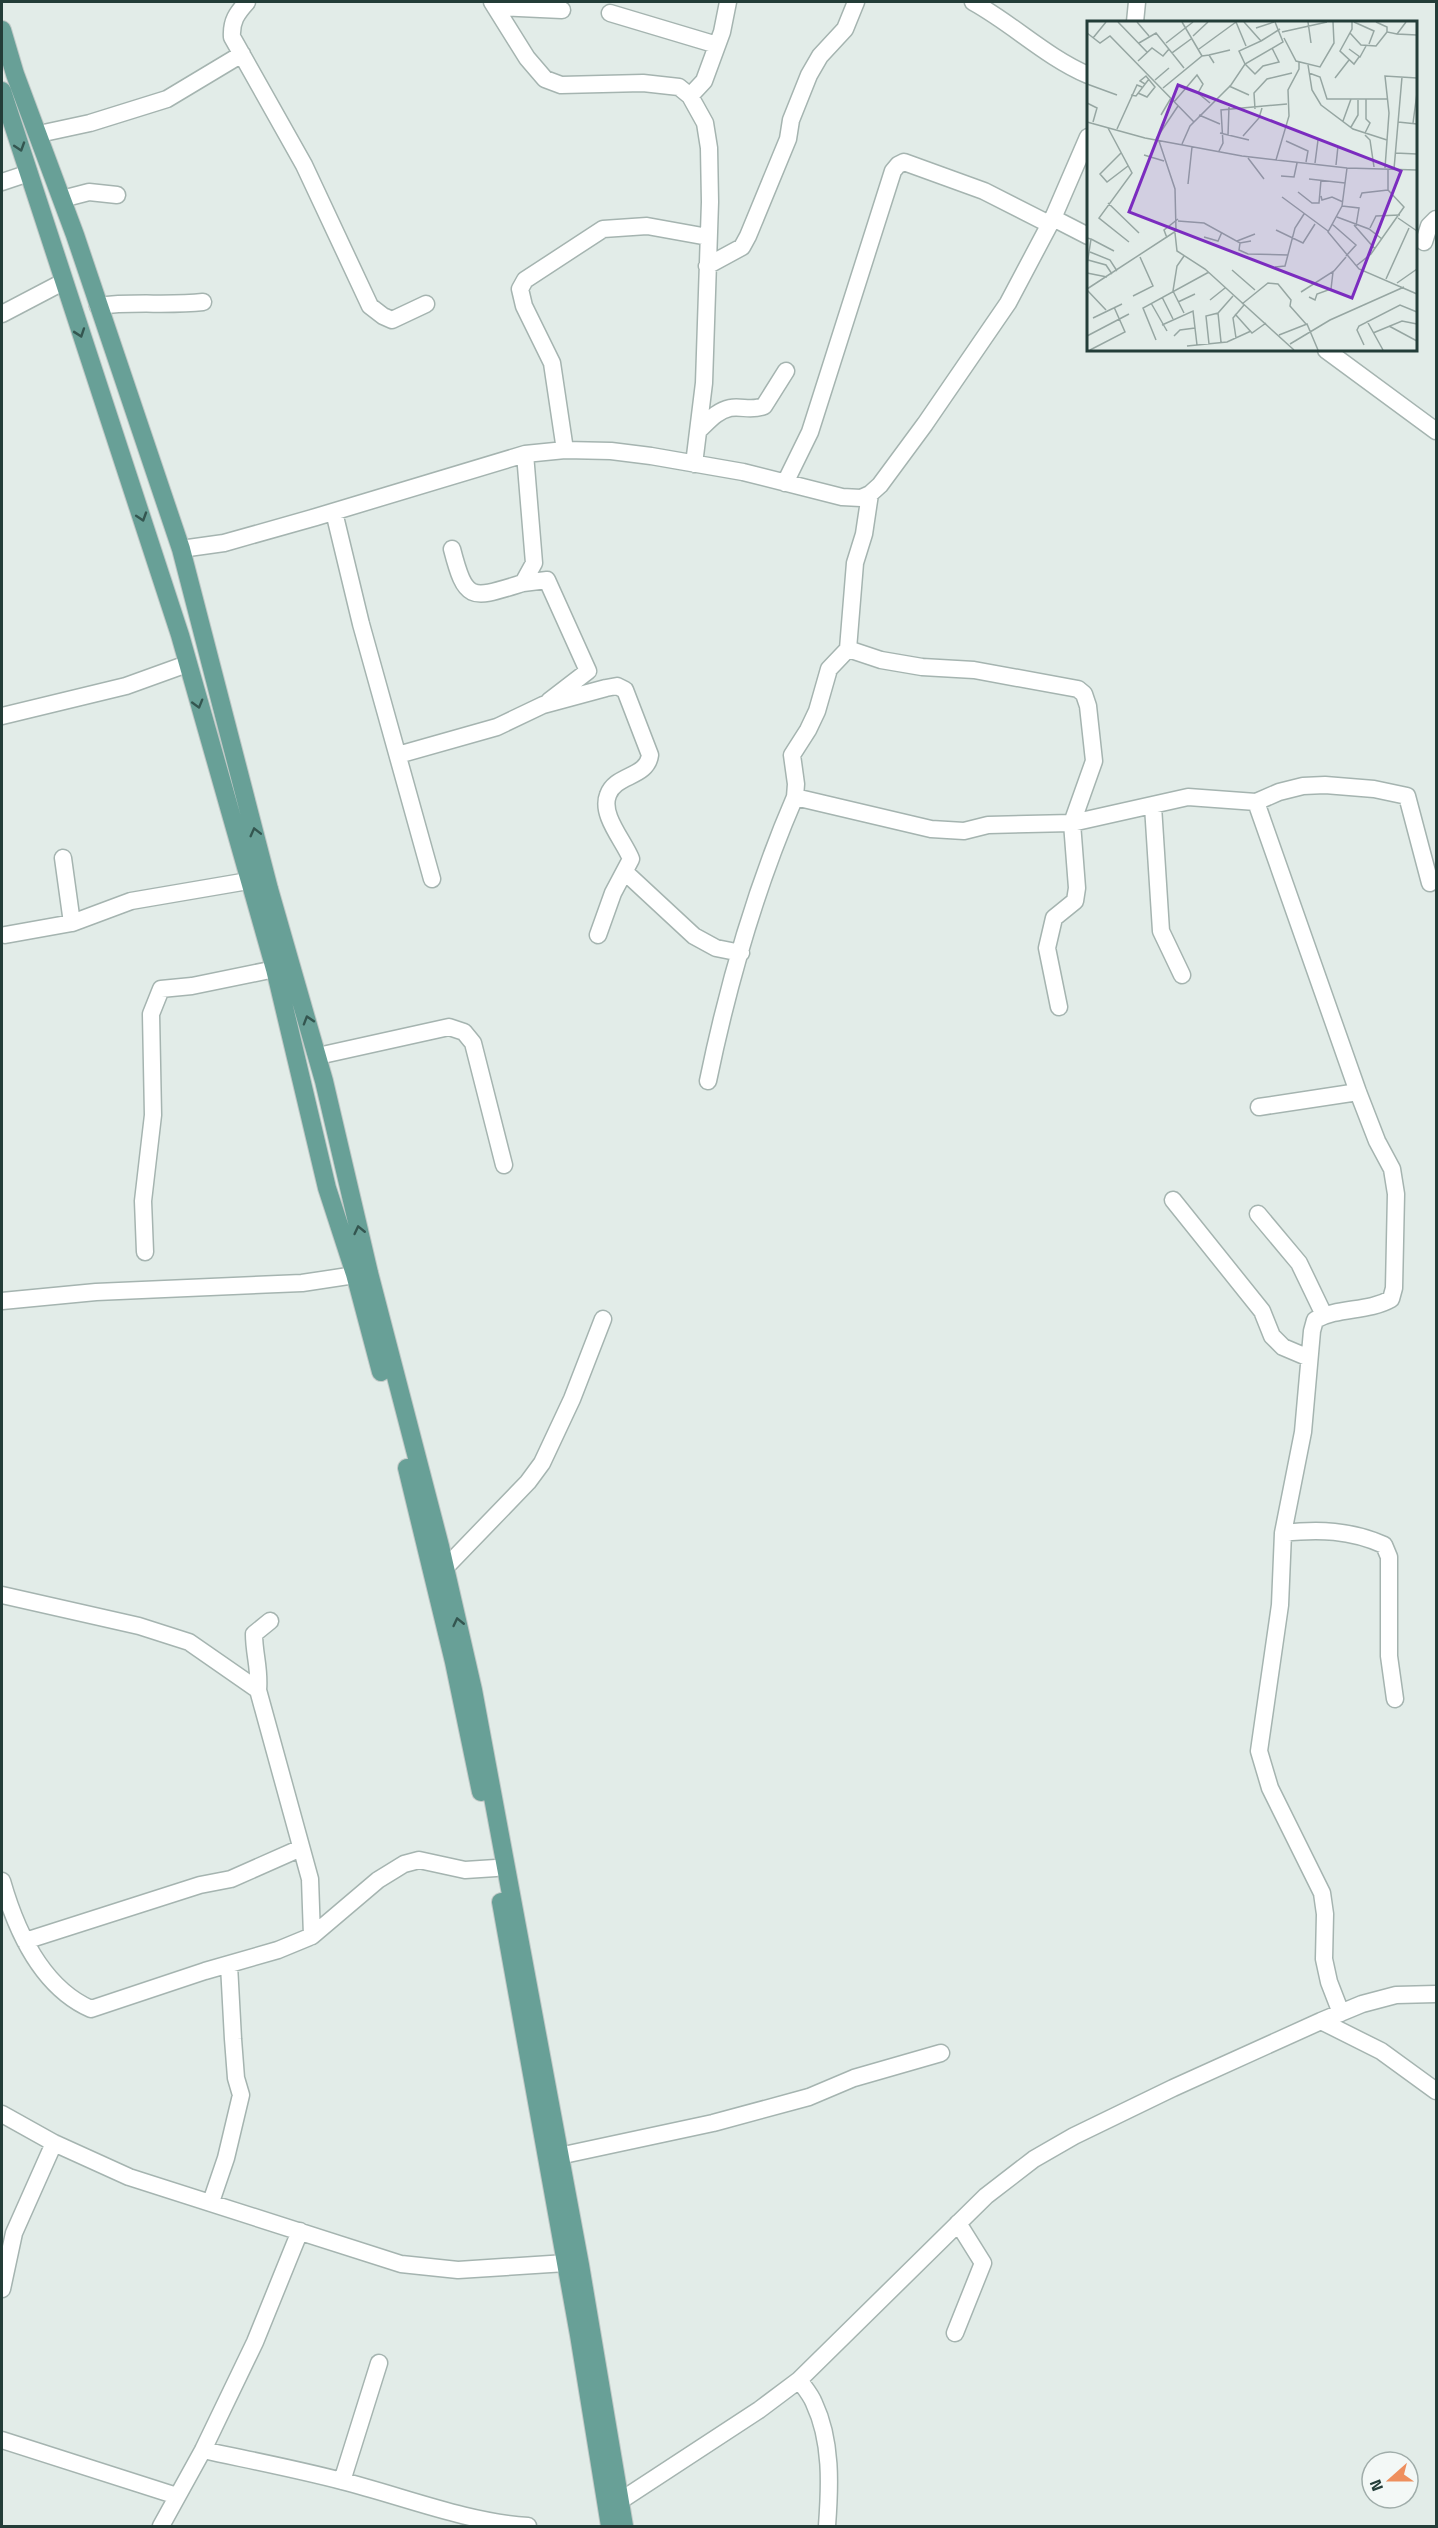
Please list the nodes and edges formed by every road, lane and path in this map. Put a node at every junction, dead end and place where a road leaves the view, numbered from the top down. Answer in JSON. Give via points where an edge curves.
{"nodes":[{"id":1,"x":247,"y":2,"type":"edge"},
{"id":2,"x":728,"y":2,"type":"edge"},
{"id":3,"x":856,"y":2,"type":"edge"},
{"id":4,"x":973,"y":2,"type":"edge"},
{"id":5,"x":1137,"y":2,"type":"edge"},
{"id":6,"x":493,"y":4,"type":"edge"},
{"id":7,"x":562,"y":10,"type":"dead end"},
{"id":8,"x":610,"y":13,"type":"dead end"},
{"id":9,"x":1135,"y":21,"type":"edge"},
{"id":10,"x":2,"y":30,"type":"edge"},
{"id":11,"x":717,"y":45,"type":"junction"},
{"id":12,"x":242,"y":54,"type":"junction"},
{"id":13,"x":1087,"y":74,"type":"edge"},
{"id":14,"x":8,"y":76,"type":"edge"},
{"id":15,"x":2,"y":91,"type":"edge"},
{"id":16,"x":690,"y":96,"type":"junction"},
{"id":17,"x":39,"y":134,"type":"junction"},
{"id":18,"x":1087,"y":141,"type":"edge"},
{"id":19,"x":29,"y":173,"type":"junction"},
{"id":20,"x":2,"y":182,"type":"edge"},
{"id":21,"x":117,"y":195,"type":"dead end"},
{"id":22,"x":62,"y":199,"type":"junction"},
{"id":23,"x":1437,"y":219,"type":"edge"},
{"id":24,"x":1051,"y":221,"type":"junction"},
{"id":25,"x":1087,"y":235,"type":"edge"},
{"id":26,"x":708,"y":237,"type":"junction"},
{"id":27,"x":1425,"y":245,"type":"edge"},
{"id":28,"x":707,"y":266,"type":"junction"},
{"id":29,"x":63,"y":282,"type":"junction"},
{"id":30,"x":203,"y":302,"type":"dead end"},
{"id":31,"x":426,"y":304,"type":"dead end"},
{"id":32,"x":98,"y":306,"type":"junction"},
{"id":33,"x":2,"y":314,"type":"edge"},
{"id":34,"x":1327,"y":351,"type":"edge"},
{"id":35,"x":786,"y":371,"type":"dead end"},
{"id":36,"x":698,"y":431,"type":"junction"},
{"id":37,"x":1437,"y":431,"type":"edge"},
{"id":38,"x":565,"y":450,"type":"junction"},
{"id":39,"x":525,"y":454,"type":"junction"},
{"id":40,"x":694,"y":464,"type":"junction"},
{"id":41,"x":785,"y":483,"type":"junction"},
{"id":42,"x":870,"y":494,"type":"junction"},
{"id":43,"x":334,"y":512,"type":"junction"},
{"id":44,"x":181,"y":549,"type":"junction"},
{"id":45,"x":452,"y":549,"type":"dead end"},
{"id":46,"x":523,"y":583,"type":"junction"},
{"id":47,"x":848,"y":649,"type":"junction"},
{"id":48,"x":187,"y":664,"type":"junction"},
{"id":49,"x":543,"y":705,"type":"junction"},
{"id":50,"x":2,"y":716,"type":"edge"},
{"id":51,"x":398,"y":755,"type":"junction"},
{"id":52,"x":795,"y":797,"type":"junction"},
{"id":53,"x":1256,"y":802,"type":"junction"},
{"id":54,"x":1153,"y":806,"type":"junction"},
{"id":55,"x":1072,"y":823,"type":"junction"},
{"id":56,"x":63,"y":858,"type":"dead end"},
{"id":57,"x":625,"y":872,"type":"junction"},
{"id":58,"x":432,"y":879,"type":"dead end"},
{"id":59,"x":248,"y":881,"type":"junction"},
{"id":60,"x":1430,"y":883,"type":"dead end"},
{"id":61,"x":72,"y":922,"type":"junction"},
{"id":62,"x":5,"y":935,"type":"dead end"},
{"id":63,"x":598,"y":935,"type":"dead end"},
{"id":64,"x":741,"y":953,"type":"junction"},
{"id":65,"x":274,"y":969,"type":"junction"},
{"id":66,"x":1182,"y":975,"type":"dead end"},
{"id":67,"x":1059,"y":1007,"type":"dead end"},
{"id":68,"x":318,"y":1056,"type":"junction"},
{"id":69,"x":708,"y":1081,"type":"dead end"},
{"id":70,"x":1358,"y":1092,"type":"junction"},
{"id":71,"x":1259,"y":1107,"type":"dead end"},
{"id":72,"x":504,"y":1165,"type":"dead end"},
{"id":73,"x":1173,"y":1200,"type":"dead end"},
{"id":74,"x":1258,"y":1214,"type":"dead end"},
{"id":75,"x":145,"y":1251,"type":"dead end"},
{"id":76,"x":362,"y":1274,"type":"junction"},
{"id":77,"x":2,"y":1301,"type":"edge"},
{"id":78,"x":1324,"y":1315,"type":"junction"},
{"id":79,"x":603,"y":1319,"type":"dead end"},
{"id":80,"x":1309,"y":1358,"type":"junction"},
{"id":81,"x":1283,"y":1533,"type":"junction"},
{"id":82,"x":446,"y":1568,"type":"junction"},
{"id":83,"x":2,"y":1595,"type":"edge"},
{"id":84,"x":270,"y":1621,"type":"dead end"},
{"id":85,"x":258,"y":1690,"type":"junction"},
{"id":86,"x":1395,"y":1699,"type":"dead end"},
{"id":87,"x":301,"y":1848,"type":"junction"},
{"id":88,"x":496,"y":1868,"type":"junction"},
{"id":89,"x":2,"y":1881,"type":"edge"},
{"id":90,"x":312,"y":1936,"type":"junction"},
{"id":91,"x":26,"y":1941,"type":"junction"},
{"id":92,"x":229,"y":1965,"type":"junction"},
{"id":93,"x":1437,"y":1994,"type":"edge"},
{"id":94,"x":524,"y":1999,"type":"junction"},
{"id":95,"x":1341,"y":2013,"type":"junction"},
{"id":96,"x":1321,"y":2021,"type":"junction"},
{"id":97,"x":941,"y":2053,"type":"dead end"},
{"id":98,"x":1437,"y":2091,"type":"edge"},
{"id":99,"x":2,"y":2114,"type":"edge"},
{"id":100,"x":54,"y":2143,"type":"junction"},
{"id":101,"x":559,"y":2156,"type":"junction"},
{"id":102,"x":211,"y":2202,"type":"junction"},
{"id":103,"x":958,"y":2223,"type":"junction"},
{"id":104,"x":300,"y":2231,"type":"junction"},
{"id":105,"x":5,"y":2250,"type":"edge"},
{"id":106,"x":566,"y":2263,"type":"junction"},
{"id":107,"x":2,"y":2289,"type":"edge"},
{"id":108,"x":956,"y":2332,"type":"dead end"},
{"id":109,"x":379,"y":2363,"type":"dead end"},
{"id":110,"x":799,"y":2380,"type":"junction"},
{"id":111,"x":2,"y":2440,"type":"edge"},
{"id":112,"x":203,"y":2450,"type":"junction"},
{"id":113,"x":342,"y":2481,"type":"junction"},
{"id":114,"x":177,"y":2496,"type":"junction"},
{"id":115,"x":620,"y":2502,"type":"junction"},
{"id":116,"x":161,"y":2526,"type":"edge"},
{"id":117,"x":528,"y":2526,"type":"edge"},
{"id":118,"x":610,"y":2526,"type":"edge"},
{"id":119,"x":624,"y":2526,"type":"edge"},
{"id":120,"x":827,"y":2526,"type":"edge"}],
"edges":[{"from":1,"to":12,"type":"street","via":[[232,26],[232,37]]},
{"from":2,"to":11,"type":"street"},
{"from":3,"to":28,"type":"street","via":[[845,29],[820,56],[806,83],[790,120],[788,139],[742,247]]},
{"from":4,"to":13,"type":"street","via":[[1066,65]]},
{"from":5,"to":9,"type":"street"},
{"from":6,"to":7,"type":"street"},
{"from":6,"to":16,"type":"street","via":[[545,79],[561,85],[665,85],[679,87]]},
{"from":8,"to":11,"type":"street"},
{"from":10,"to":14,"type":"main road"},
{"from":11,"to":16,"type":"street","via":[[704,81]]},
{"from":12,"to":17,"type":"street","via":[[168,99]]},
{"from":12,"to":31,"type":"street","via":[[304,165],[370,306],[392,320]]},
{"from":14,"to":17,"type":"main road"},
{"from":15,"to":19,"type":"main road","one_way":true},
{"from":16,"to":26,"type":"street","via":[[705,123],[709,148]]},
{"from":17,"to":22,"type":"main road"},
{"from":18,"to":24,"type":"street"},
{"from":19,"to":20,"type":"street"},
{"from":19,"to":29,"type":"main road"},
{"from":21,"to":22,"type":"street","via":[[89,192]]},
{"from":22,"to":32,"type":"main road"},
{"from":23,"to":27,"type":"street","via":[[1429,226]]},
{"from":24,"to":25,"type":"street"},
{"from":24,"to":41,"type":"street","via":[[984,191],[904,162],[898,165],[810,432]]},
{"from":24,"to":42,"type":"street","via":[[1008,303],[925,424]]},
{"from":26,"to":28,"type":"street"},
{"from":26,"to":38,"type":"street","via":[[647,226],[603,229],[525,280],[520,289],[524,306],[552,363]]},
{"from":28,"to":36,"type":"street","via":[[704,383]]},
{"from":29,"to":33,"type":"street"},
{"from":29,"to":48,"type":"main road","one_way":true},
{"from":30,"to":32,"type":"street"},
{"from":32,"to":44,"type":"main road"},
{"from":34,"to":37,"type":"street"},
{"from":35,"to":36,"type":"street","via":[[764,406],[722,411]]},
{"from":36,"to":40,"type":"street"},
{"from":38,"to":39,"type":"street"},
{"from":38,"to":40,"type":"street","via":[[611,451]]},
{"from":39,"to":43,"type":"street"},
{"from":39,"to":46,"type":"street","via":[[534,563]]},
{"from":40,"to":41,"type":"street"},
{"from":41,"to":42,"type":"street","via":[[842,497],[861,498]]},
{"from":42,"to":47,"type":"street","via":[[855,563]]},
{"from":43,"to":44,"type":"street","via":[[224,543]]},
{"from":43,"to":51,"type":"street"},
{"from":68,"to":44,"type":"main road","one_way":true,"via":[[269,889]]},
{"from":45,"to":46,"type":"street","via":[[465,589],[492,593]]},
{"from":46,"to":49,"type":"street","via":[[547,580],[588,671]]},
{"from":47,"to":52,"type":"street","via":[[829,669],[817,711],[792,755]]},
{"from":47,"to":55,"type":"street","via":[[881,660],[974,670],[1078,689],[1088,706],[1094,761]]},
{"from":48,"to":50,"type":"street","via":[[126,686]]},
{"from":48,"to":59,"type":"main road","one_way":true},
{"from":49,"to":51,"type":"street","via":[[497,727]]},
{"from":49,"to":57,"type":"street","via":[[606,688],[617,686],[625,690],[650,755],[644,768],[612,787],[606,801],[631,860]]},
{"from":51,"to":58,"type":"street"},
{"from":52,"to":55,"type":"street","via":[[931,829],[964,831],[988,825]]},
{"from":52,"to":64,"type":"street"},
{"from":53,"to":54,"type":"street","via":[[1188,797]]},
{"from":53,"to":60,"type":"street","via":[[1303,786],[1355,787],[1402,794],[1409,802]]},
{"from":53,"to":70,"type":"street"},
{"from":54,"to":55,"type":"street"},
{"from":54,"to":66,"type":"street","via":[[1161,931]]},
{"from":55,"to":67,"type":"street","via":[[1075,901],[1054,918],[1047,948]]},
{"from":56,"to":61,"type":"street"},
{"from":57,"to":63,"type":"street"},
{"from":57,"to":64,"type":"street","via":[[694,936],[716,948]]},
{"from":59,"to":61,"type":"street","via":[[131,901]]},
{"from":59,"to":65,"type":"main road"},
{"from":61,"to":62,"type":"street"},
{"from":64,"to":69,"type":"street"},
{"from":65,"to":75,"type":"street","via":[[192,986],[166,987],[157,995],[151,1014],[153,1128],[143,1201]]},
{"from":65,"to":76,"type":"main road","via":[[327,1188]]},
{"from":68,"to":72,"type":"street","via":[[449,1027],[464,1032],[472,1043]]},
{"from":76,"to":68,"type":"main road","one_way":true},
{"from":70,"to":71,"type":"street"},
{"from":70,"to":78,"type":"street","via":[[1392,1169],[1396,1194],[1394,1288],[1391,1299],[1380,1305]]},
{"from":73,"to":80,"type":"street","via":[[1262,1311],[1272,1336],[1283,1347]]},
{"from":74,"to":78,"type":"street","via":[[1299,1263]]},
{"from":76,"to":77,"type":"street","via":[[302,1283],[96,1292]]},
{"from":76,"to":82,"type":"main road"},
{"from":76,"to":88,"type":"main road","via":[[454,1662]]},
{"from":78,"to":80,"type":"street","via":[[1315,1320]]},
{"from":79,"to":82,"type":"street","via":[[542,1463]]},
{"from":80,"to":81,"type":"street","via":[[1303,1432]]},
{"from":81,"to":86,"type":"street","via":[[1345,1532],[1384,1545],[1389,1557],[1389,1656]]},
{"from":81,"to":95,"type":"street","via":[[1280,1605],[1259,1751],[1270,1788],[1322,1893],[1324,1959]]},
{"from":94,"to":82,"type":"main road","one_way":true,"via":[[474,1690]]},
{"from":83,"to":85,"type":"street","via":[[140,1626],[189,1642]]},
{"from":84,"to":85,"type":"street","via":[[254,1634],[260,1671]]},
{"from":85,"to":87,"type":"street"},
{"from":87,"to":90,"type":"street","via":[[310,1879]]},
{"from":87,"to":91,"type":"street","via":[[231,1879],[200,1885]]},
{"from":88,"to":90,"type":"street","via":[[465,1869],[419,1860],[404,1864],[378,1880]]},
{"from":88,"to":94,"type":"main road"},
{"from":89,"to":91,"type":"street"},
{"from":90,"to":92,"type":"street"},
{"from":91,"to":92,"type":"street","via":[[36,1962],[60,1987],[92,2009]]},
{"from":92,"to":102,"type":"street","via":[[232,2039],[241,2095]]},
{"from":93,"to":95,"type":"street","via":[[1396,1995]]},
{"from":94,"to":101,"type":"main road"},
{"from":94,"to":106,"type":"main road"},
{"from":95,"to":96,"type":"street"},
{"from":96,"to":98,"type":"street","via":[[1381,2051]]},
{"from":96,"to":103,"type":"street","via":[[1074,2136],[1034,2159]]},
{"from":97,"to":101,"type":"street","via":[[854,2078],[809,2097],[713,2123]]},
{"from":99,"to":100,"type":"street"},
{"from":100,"to":102,"type":"street","via":[[129,2177]]},
{"from":100,"to":105,"type":"street"},
{"from":101,"to":115,"type":"main road"},
{"from":102,"to":104,"type":"street"},
{"from":103,"to":108,"type":"street","via":[[983,2263]]},
{"from":103,"to":110,"type":"street"},
{"from":104,"to":106,"type":"street","via":[[401,2264],[428,2268],[486,2270]]},
{"from":104,"to":112,"type":"street","via":[[255,2342]]},
{"from":105,"to":107,"type":"street"},
{"from":106,"to":118,"type":"main road"},
{"from":109,"to":113,"type":"street"},
{"from":110,"to":115,"type":"street"},
{"from":110,"to":120,"type":"street","via":[[815,2403],[826,2442],[830,2494]]},
{"from":111,"to":114,"type":"street"},
{"from":112,"to":113,"type":"street"},
{"from":112,"to":114,"type":"street"},
{"from":113,"to":117,"type":"street","via":[[435,2507]]},
{"from":114,"to":116,"type":"street"},
{"from":115,"to":119,"type":"main road"}]}
